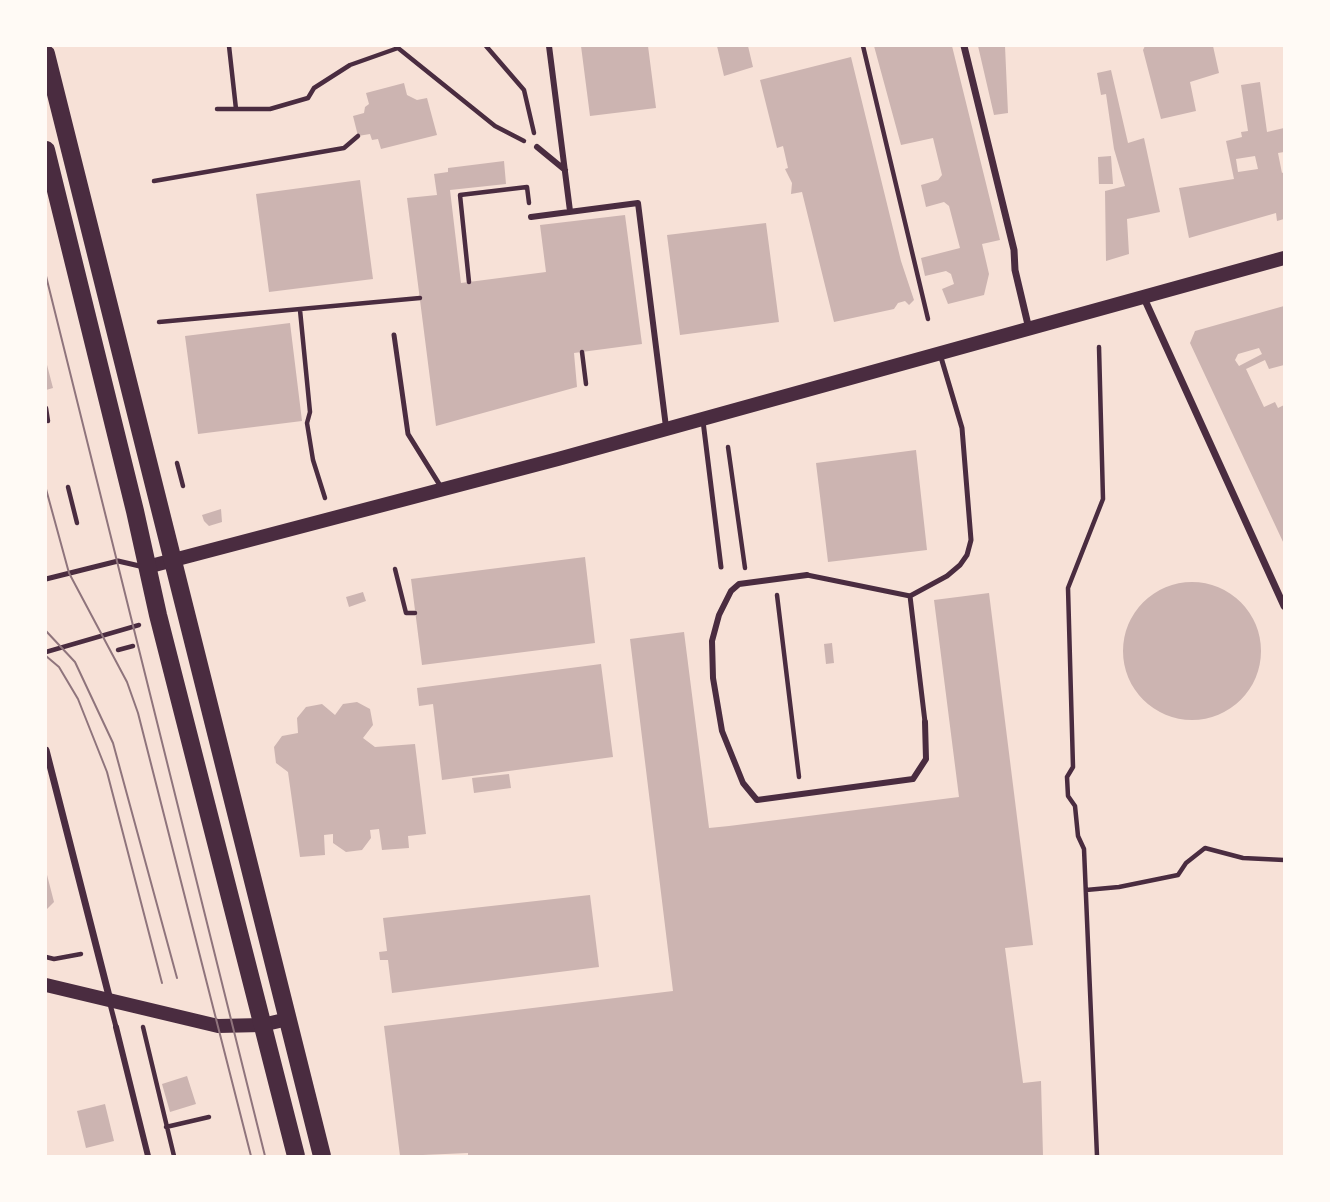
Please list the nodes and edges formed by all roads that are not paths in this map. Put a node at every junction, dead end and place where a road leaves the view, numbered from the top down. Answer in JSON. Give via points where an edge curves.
{"nodes":[{"id":1,"x":549,"y":46,"type":"edge"},
{"id":2,"x":964,"y":46,"type":"edge"},
{"id":3,"x":46,"y":54,"type":"edge"},
{"id":4,"x":537,"y":147,"type":"road end"},
{"id":5,"x":46,"y":150,"type":"edge"},
{"id":6,"x":565,"y":170,"type":"junction"},
{"id":7,"x":570,"y":211,"type":"junction"},
{"id":8,"x":531,"y":217,"type":"dead end"},
{"id":9,"x":1284,"y":258,"type":"edge"},
{"id":10,"x":1144,"y":298,"type":"junction"},
{"id":11,"x":1029,"y":329,"type":"junction"},
{"id":12,"x":394,"y":335,"type":"dead end"},
{"id":13,"x":940,"y":354,"type":"junction"},
{"id":14,"x":703,"y":419,"type":"junction"},
{"id":15,"x":666,"y":429,"type":"junction"},
{"id":16,"x":443,"y":490,"type":"junction"},
{"id":17,"x":174,"y":560,"type":"junction"},
{"id":18,"x":147,"y":567,"type":"junction"},
{"id":19,"x":721,"y":567,"type":"dead end"},
{"id":20,"x":807,"y":575,"type":"joint"},
{"id":21,"x":46,"y":579,"type":"edge"},
{"id":22,"x":910,"y":596,"type":"junction"},
{"id":23,"x":1284,"y":606,"type":"edge"},
{"id":24,"x":925,"y":722,"type":"joint"},
{"id":25,"x":46,"y":750,"type":"edge"},
{"id":26,"x":46,"y":985,"type":"edge"},
{"id":27,"x":110,"y":1001,"type":"junction"},
{"id":28,"x":288,"y":1019,"type":"junction"},
{"id":29,"x":262,"y":1025,"type":"junction"},
{"id":30,"x":116,"y":1027,"type":"joint"},
{"id":31,"x":148,"y":1157,"type":"edge"},
{"id":32,"x":296,"y":1157,"type":"edge"},
{"id":33,"x":323,"y":1157,"type":"edge"}],
"edges":[{"from":1,"to":6,"type":"street"},
{"from":2,"to":11,"type":"street"},
{"from":3,"to":17,"type":"main road"},
{"from":4,"to":6,"type":"street"},
{"from":5,"to":18,"type":"main road"},
{"from":6,"to":7,"type":"street"},
{"from":7,"to":8,"type":"street"},
{"from":7,"to":15,"type":"street","via":[[638,203]]},
{"from":9,"to":10,"type":"main road"},
{"from":10,"to":11,"type":"main road"},
{"from":10,"to":23,"type":"street"},
{"from":11,"to":13,"type":"main road"},
{"from":12,"to":16,"type":"lane","via":[[408,434]]},
{"from":13,"to":14,"type":"main road"},
{"from":13,"to":22,"type":"lane","via":[[961,428],[971,540],[960,565]]},
{"from":14,"to":15,"type":"main road"},
{"from":14,"to":19,"type":"lane"},
{"from":15,"to":16,"type":"main road"},
{"from":16,"to":17,"type":"main road"},
{"from":17,"to":18,"type":"main road"},
{"from":17,"to":28,"type":"main road"},
{"from":18,"to":21,"type":"lane","via":[[118,561]]},
{"from":18,"to":29,"type":"main road"},
{"from":20,"to":22,"type":"lane"},
{"from":20,"to":24,"type":"street","via":[[747,581],[731,591],[719,615],[711,660],[722,731],[743,783],[757,800],[913,779],[926,759]]},
{"from":22,"to":24,"type":"lane"},
{"from":25,"to":27,"type":"street"},
{"from":26,"to":27,"type":"main road"},
{"from":27,"to":29,"type":"main road","via":[[218,1026]]},
{"from":27,"to":30,"type":"lane"},
{"from":28,"to":29,"type":"main road"},
{"from":28,"to":33,"type":"main road"},
{"from":29,"to":32,"type":"main road"},
{"from":30,"to":31,"type":"street"}]}
